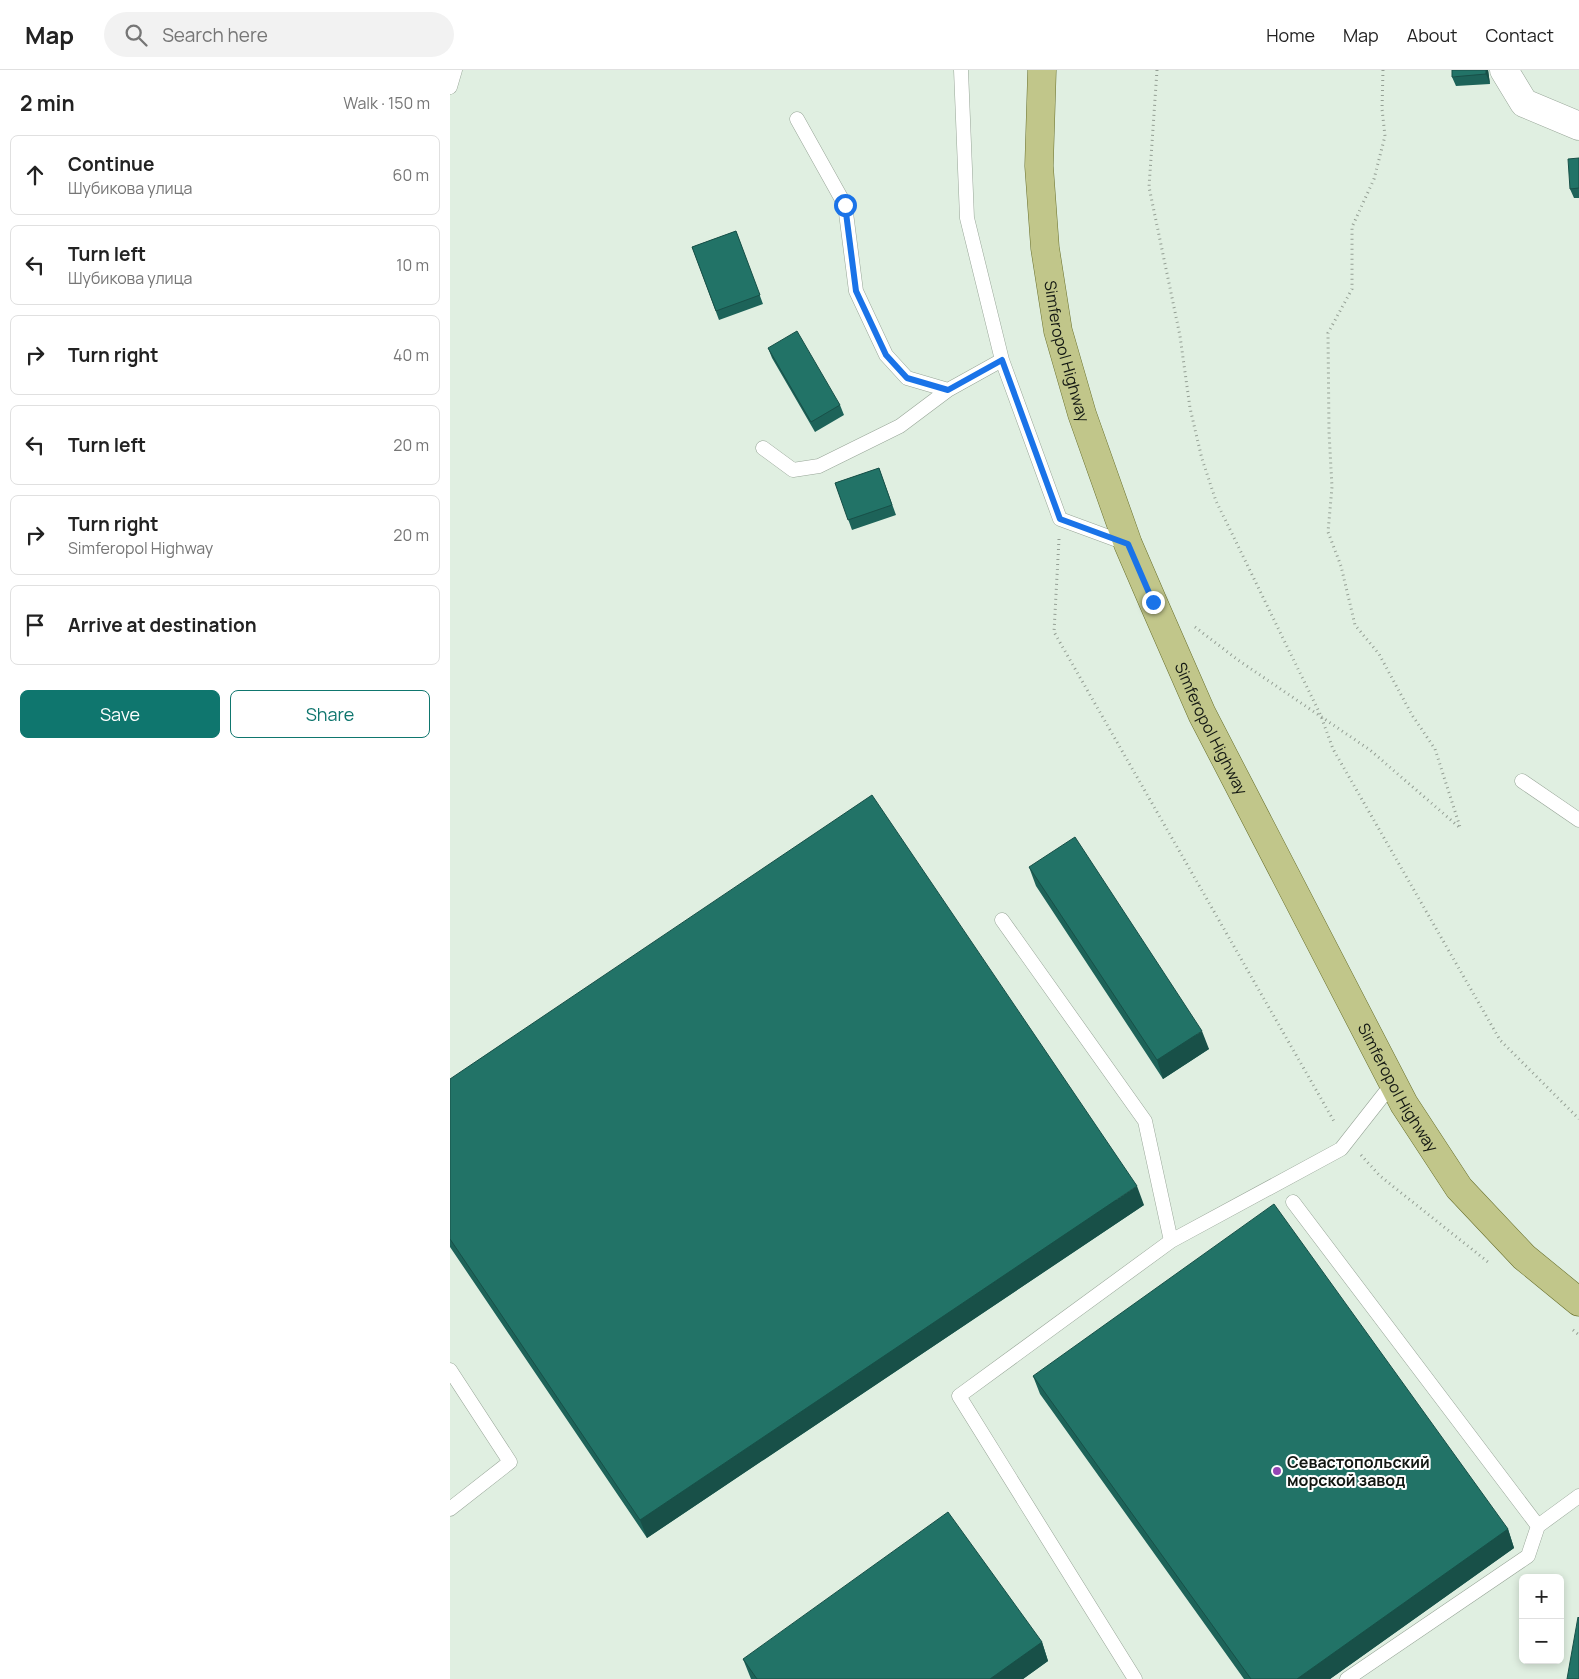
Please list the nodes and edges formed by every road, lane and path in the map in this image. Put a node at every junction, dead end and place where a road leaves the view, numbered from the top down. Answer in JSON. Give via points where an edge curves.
{"nodes":[{"id":1,"x":455,"y":70,"type":"edge"},
{"id":2,"x":961,"y":70,"type":"edge"},
{"id":3,"x":1042,"y":70,"type":"edge"},
{"id":4,"x":1157,"y":70,"type":"edge"},
{"id":5,"x":1384,"y":70,"type":"edge"},
{"id":6,"x":1504,"y":70,"type":"edge"},
{"id":7,"x":450,"y":87,"type":"edge"},
{"id":8,"x":797,"y":119,"type":"dead end"},
{"id":9,"x":1579,"y":126,"type":"edge"},
{"id":10,"x":1002,"y":360,"type":"junction"},
{"id":11,"x":948,"y":390,"type":"junction"},
{"id":12,"x":763,"y":448,"type":"dead end"},
{"id":13,"x":1060,"y":519,"type":"junction"},
{"id":14,"x":1128,"y":544,"type":"junction"},
{"id":15,"x":1192,"y":625,"type":"dead end"},
{"id":16,"x":1321,"y":716,"type":"junction"},
{"id":17,"x":1522,"y":781,"type":"dead end"},
{"id":18,"x":1579,"y":820,"type":"edge"},
{"id":19,"x":1002,"y":920,"type":"dead end"},
{"id":20,"x":1392,"y":1084,"type":"junction"},
{"id":21,"x":1579,"y":1120,"type":"edge"},
{"id":22,"x":1348,"y":1140,"type":"junction"},
{"id":23,"x":1293,"y":1202,"type":"dead end"},
{"id":24,"x":1171,"y":1241,"type":"junction"},
{"id":25,"x":1495,"y":1268,"type":"dead end"},
{"id":26,"x":1579,"y":1302,"type":"edge"},
{"id":27,"x":1571,"y":1329,"type":"dead end"},
{"id":28,"x":1579,"y":1335,"type":"edge"},
{"id":29,"x":450,"y":1370,"type":"edge"},
{"id":30,"x":1579,"y":1496,"type":"edge"},
{"id":31,"x":450,"y":1509,"type":"edge"},
{"id":32,"x":1538,"y":1526,"type":"junction"},
{"id":33,"x":1135,"y":1679,"type":"edge"},
{"id":34,"x":1347,"y":1679,"type":"edge"}],
"edges":[{"from":1,"to":7,"type":"lane"},
{"from":2,"to":10,"type":"lane","via":[[967,218]]},
{"from":3,"to":14,"type":"main road","name":"Simferopol Highway","via":[[1039,166],[1045,248],[1058,331],[1082,414]]},
{"from":4,"to":16,"type":"path","via":[[1149,187],[1202,459],[1216,501]]},
{"from":5,"to":16,"type":"path","via":[[1382,109],[1385,136],[1374,179],[1352,227],[1352,289],[1328,333],[1332,487],[1328,532],[1341,566],[1355,625],[1379,654],[1412,715],[1435,749],[1460,827],[1370,750]]},
{"from":6,"to":9,"type":"street","via":[[1524,102]]},
{"from":8,"to":11,"type":"lane","via":[[845,205],[856,291],[886,355],[907,378]]},
{"from":10,"to":11,"type":"lane"},
{"from":10,"to":13,"type":"lane"},
{"from":11,"to":12,"type":"lane","via":[[900,426],[819,466],[793,470]]},
{"from":13,"to":14,"type":"lane"},
{"from":13,"to":22,"type":"path","via":[[1054,632],[1335,1123]]},
{"from":14,"to":20,"type":"main road","name":"Simferopol Highway","via":[[1202,714]]},
{"from":15,"to":16,"type":"path"},
{"from":16,"to":21,"type":"path","via":[[1333,749],[1500,1040]]},
{"from":17,"to":18,"type":"lane"},
{"from":19,"to":24,"type":"lane","via":[[1145,1121]]},
{"from":20,"to":22,"type":"lane"},
{"from":20,"to":26,"type":"main road","name":"Simferopol Highway","via":[[1459,1188],[1524,1258]]},
{"from":22,"to":24,"type":"lane","via":[[1341,1149]]},
{"from":22,"to":25,"type":"path","via":[[1380,1176]]},
{"from":23,"to":32,"type":"lane"},
{"from":24,"to":33,"type":"lane","via":[[959,1396]]},
{"from":27,"to":28,"type":"path"},
{"from":29,"to":31,"type":"lane","via":[[510,1462]]},
{"from":30,"to":32,"type":"lane"},
{"from":32,"to":34,"type":"lane","via":[[1528,1556]]}]}
